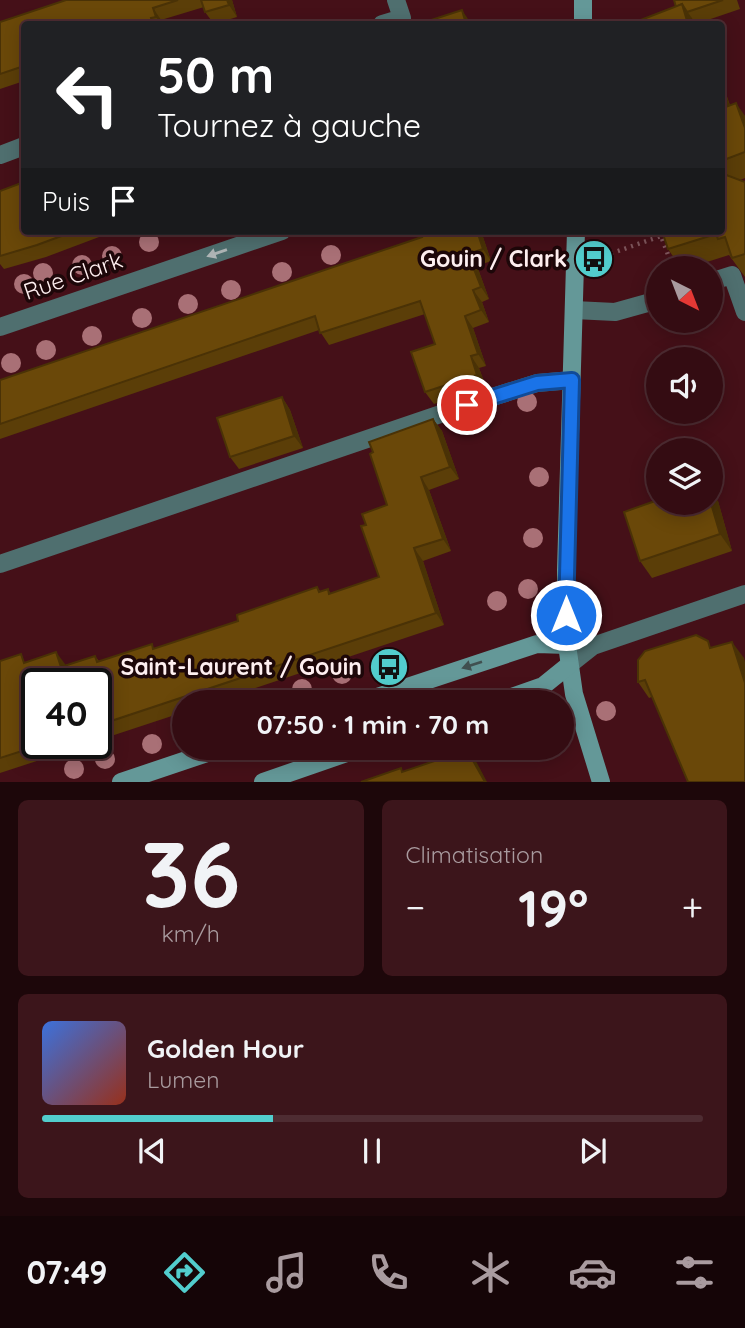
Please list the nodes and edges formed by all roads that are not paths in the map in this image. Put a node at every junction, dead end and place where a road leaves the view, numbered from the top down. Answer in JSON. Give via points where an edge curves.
{"nodes":[{"id":1,"x":396,"y":0,"type":"edge"},
{"id":2,"x":583,"y":0,"type":"edge"},
{"id":3,"x":392,"y":21,"type":"edge"},
{"id":4,"x":583,"y":21,"type":"edge"},
{"id":5,"x":21,"y":147,"type":"edge"},
{"id":6,"x":0,"y":155,"type":"edge"},
{"id":7,"x":270,"y":235,"type":"edge"},
{"id":8,"x":576,"y":235,"type":"edge"},
{"id":9,"x":723,"y":278,"type":"edge"},
{"id":10,"x":646,"y":303,"type":"edge"},
{"id":11,"x":574,"y":310,"type":"junction"},
{"id":12,"x":745,"y":312,"type":"edge"},
{"id":13,"x":0,"y":327,"type":"edge"},
{"id":14,"x":572,"y":380,"type":"junction"},
{"id":15,"x":0,"y":564,"type":"edge"},
{"id":16,"x":745,"y":594,"type":"edge"},
{"id":17,"x":567,"y":645,"type":"junction"},
{"id":18,"x":593,"y":646,"type":"junction"},
{"id":19,"x":569,"y":665,"type":"junction"},
{"id":20,"x":398,"y":690,"type":"edge"},
{"id":21,"x":532,"y":690,"type":"edge"},
{"id":22,"x":186,"y":760,"type":"edge"},
{"id":23,"x":326,"y":760,"type":"edge"},
{"id":24,"x":121,"y":782,"type":"edge"},
{"id":25,"x":263,"y":782,"type":"edge"},
{"id":26,"x":601,"y":782,"type":"edge"}],
"edges":[{"from":1,"to":3,"type":"street","via":[[402,18]]},
{"from":2,"to":4,"type":"street"},
{"from":5,"to":6,"type":"street"},
{"from":7,"to":13,"type":"street","name":"Rue Clark","one_way":true},
{"from":8,"to":11,"type":"street"},
{"from":9,"to":12,"type":"street","via":[[732,275]]},
{"from":10,"to":11,"type":"street","via":[[615,312]]},
{"from":11,"to":14,"type":"street"},
{"from":14,"to":15,"type":"street","via":[[537,383],[467,405]]},
{"from":14,"to":17,"type":"street"},
{"from":16,"to":18,"type":"street"},
{"from":17,"to":18,"type":"street"},
{"from":17,"to":19,"type":"street"},
{"from":17,"to":20,"type":"street","one_way":true,"via":[[537,644]]},
{"from":18,"to":19,"type":"street"},
{"from":19,"to":21,"type":"street"},
{"from":19,"to":26,"type":"street"},
{"from":22,"to":24,"type":"street"},
{"from":23,"to":25,"type":"street"}]}
